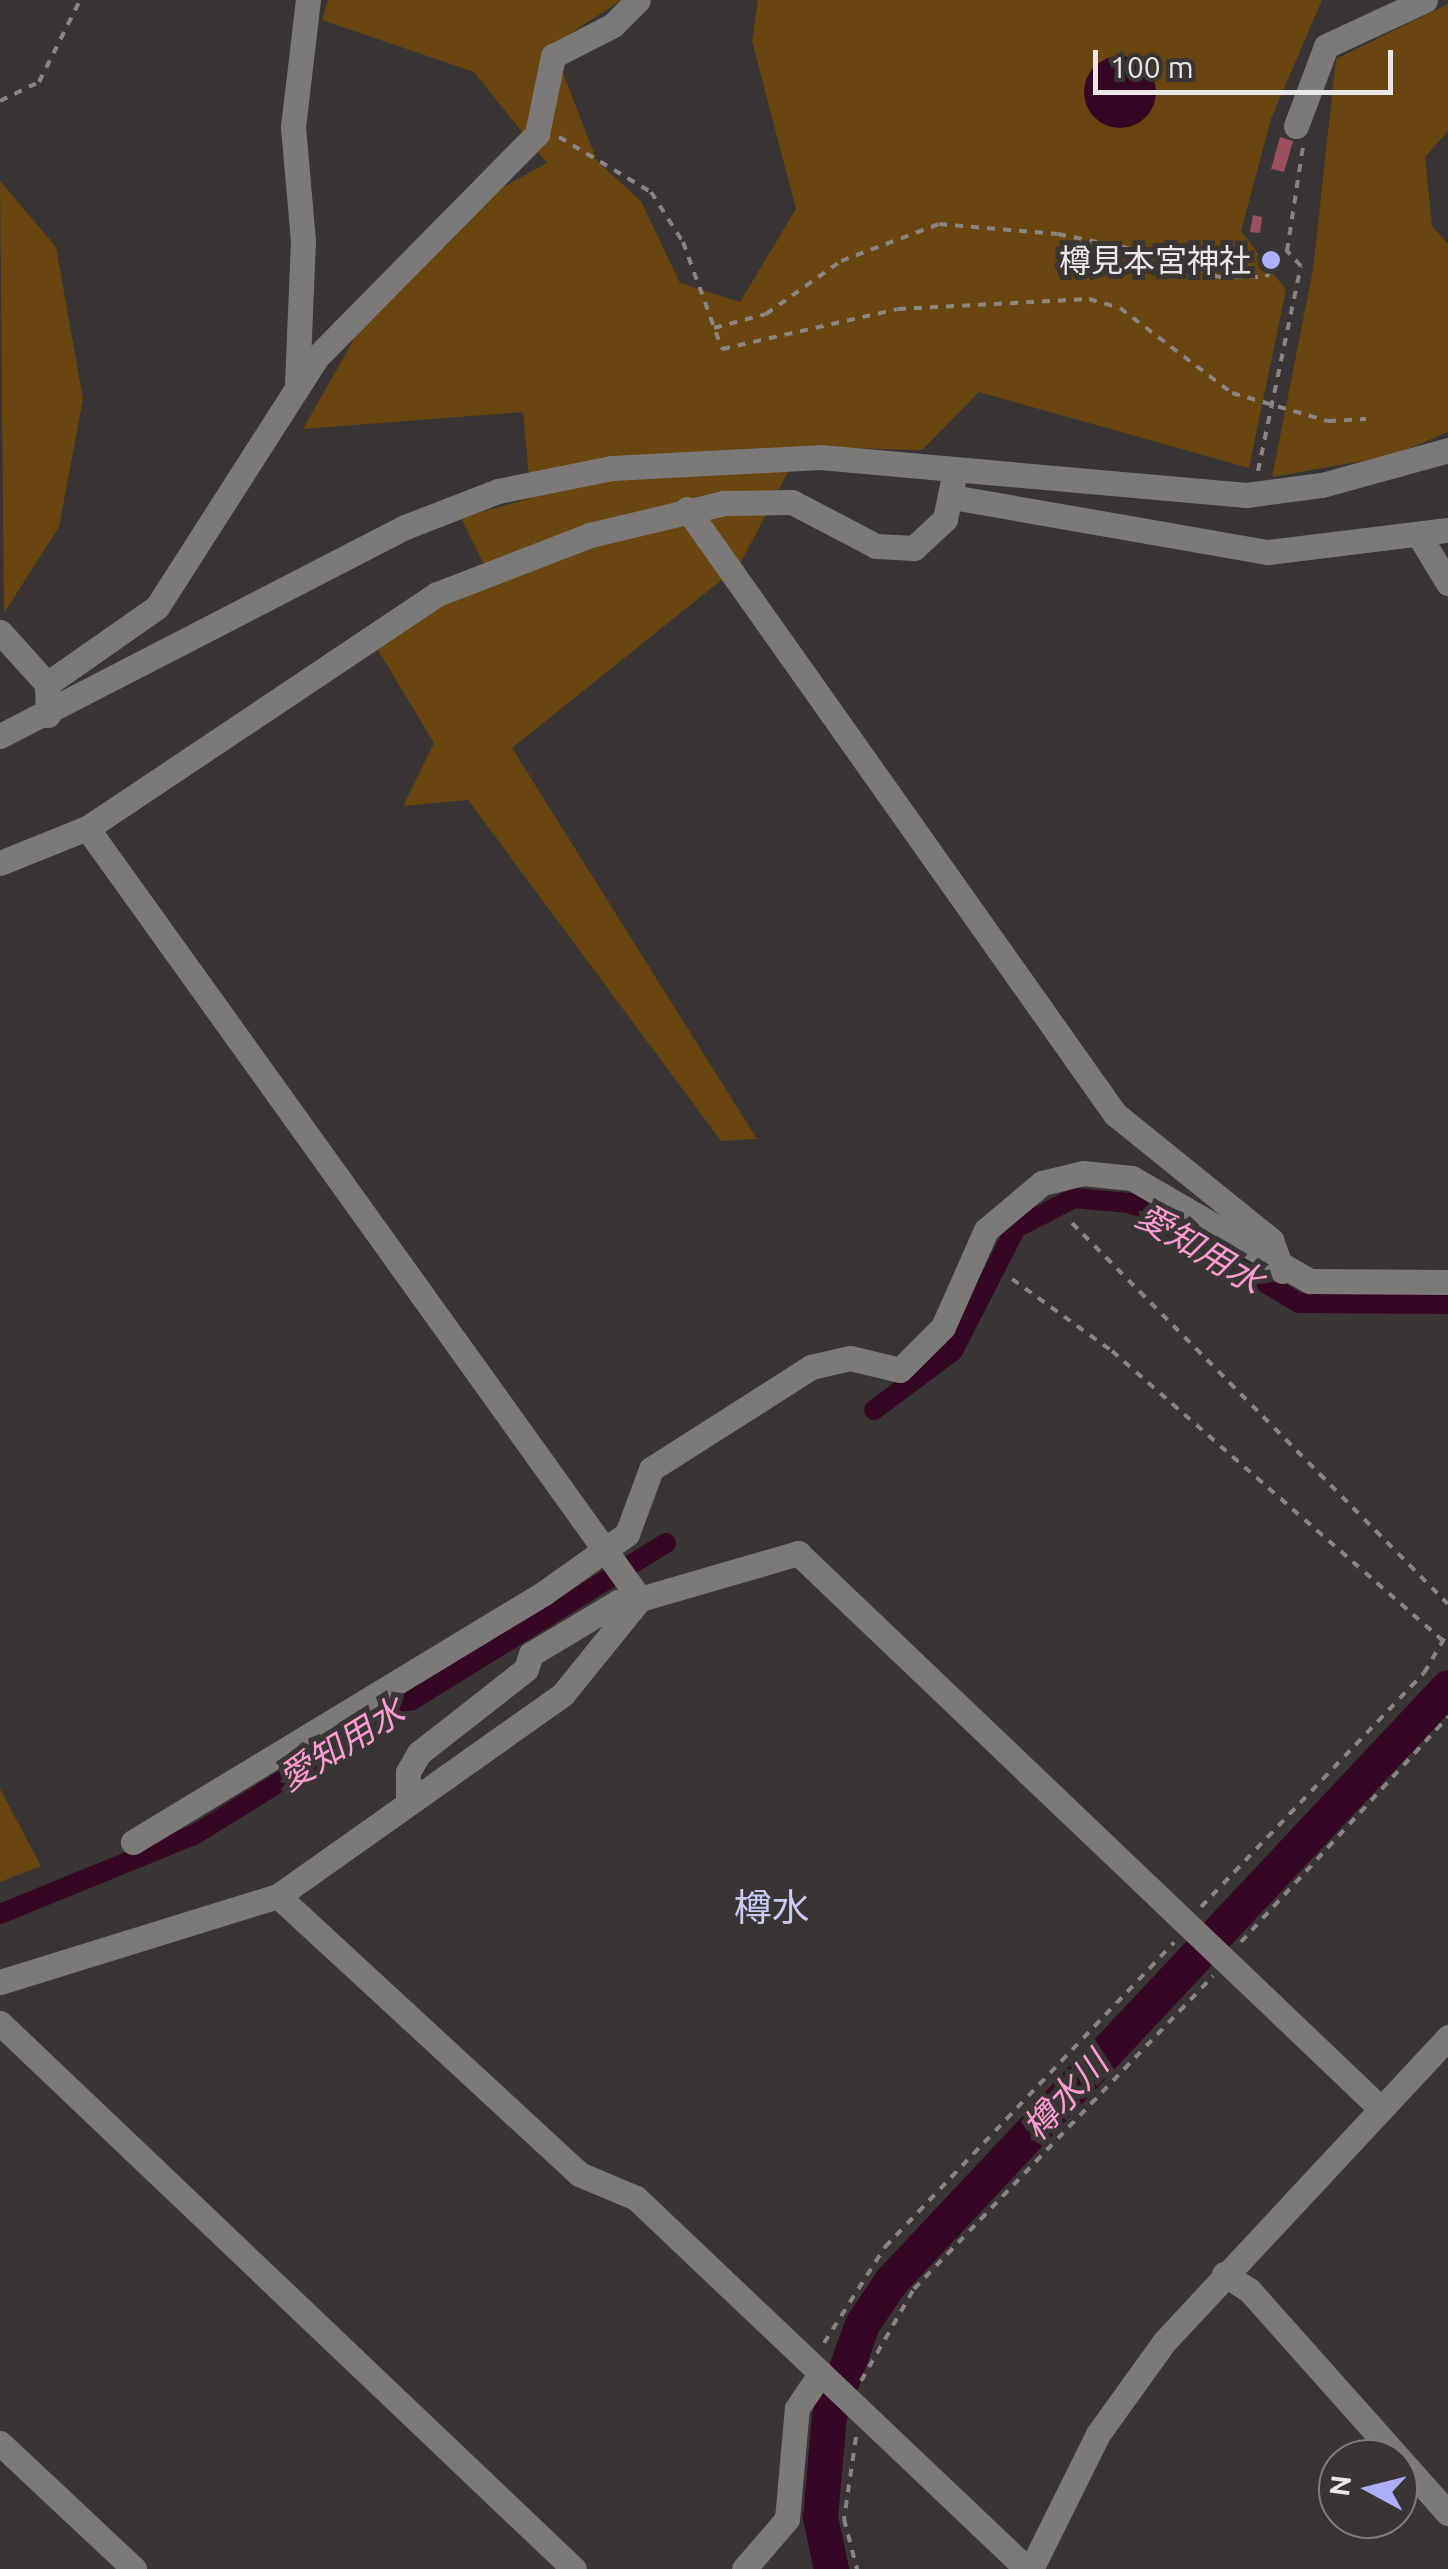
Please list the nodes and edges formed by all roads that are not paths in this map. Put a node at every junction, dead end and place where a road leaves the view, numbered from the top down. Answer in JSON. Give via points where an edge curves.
{"nodes":[{"id":1,"x":308,"y":0,"type":"edge"},
{"id":2,"x":638,"y":0,"type":"edge"},
{"id":3,"x":1426,"y":0,"type":"edge"},
{"id":4,"x":1296,"y":126,"type":"road end"},
{"id":5,"x":296,"y":384,"type":"junction"},
{"id":6,"x":1448,"y":450,"type":"edge"},
{"id":7,"x":953,"y":484,"type":"junction"},
{"id":8,"x":688,"y":509,"type":"junction"},
{"id":9,"x":1448,"y":530,"type":"edge"},
{"id":10,"x":1420,"y":537,"type":"junction"},
{"id":11,"x":1448,"y":582,"type":"edge"},
{"id":12,"x":0,"y":632,"type":"edge"},
{"id":13,"x":46,"y":684,"type":"junction"},
{"id":14,"x":48,"y":715,"type":"junction"},
{"id":15,"x":0,"y":736,"type":"edge"},
{"id":16,"x":87,"y":828,"type":"junction"},
{"id":17,"x":0,"y":863,"type":"edge"},
{"id":18,"x":1282,"y":1270,"type":"junction"},
{"id":19,"x":1448,"y":1282,"type":"edge"},
{"id":20,"x":608,"y":1548,"type":"junction"},
{"id":21,"x":636,"y":1591,"type":"junction"},
{"id":22,"x":544,"y":1592,"type":"junction"},
{"id":23,"x":568,"y":1632,"type":"junction"},
{"id":24,"x":408,"y":1800,"type":"junction"},
{"id":25,"x":133,"y":1842,"type":"dead end"},
{"id":26,"x":278,"y":1896,"type":"junction"},
{"id":27,"x":0,"y":1982,"type":"edge"},
{"id":28,"x":0,"y":2023,"type":"edge"},
{"id":29,"x":1448,"y":2037,"type":"edge"},
{"id":30,"x":1381,"y":2109,"type":"junction"},
{"id":31,"x":1224,"y":2274,"type":"junction"},
{"id":32,"x":838,"y":2389,"type":"junction"},
{"id":33,"x":0,"y":2444,"type":"edge"},
{"id":34,"x":1448,"y":2512,"type":"edge"},
{"id":35,"x":134,"y":2569,"type":"edge"},
{"id":36,"x":574,"y":2569,"type":"edge"},
{"id":37,"x":744,"y":2569,"type":"edge"},
{"id":38,"x":1029,"y":2569,"type":"edge"}],
"edges":[{"from":1,"to":5,"type":"street","via":[[294,127],[303,241]]},
{"from":2,"to":5,"type":"street","via":[[614,25],[553,56],[540,130]]},
{"from":3,"to":4,"type":"street","via":[[1326,46]]},
{"from":5,"to":13,"type":"street","via":[[157,607]]},
{"from":6,"to":7,"type":"street","via":[[1322,486],[1246,495]]},
{"from":7,"to":8,"type":"street","via":[[933,537],[898,551],[792,502]]},
{"from":7,"to":10,"type":"street","via":[[1268,552]]},
{"from":7,"to":14,"type":"street","via":[[820,457],[683,458],[498,491],[405,527]]},
{"from":8,"to":16,"type":"street","via":[[590,535],[390,618]]},
{"from":8,"to":18,"type":"street","via":[[1115,1114],[1271,1240]]},
{"from":9,"to":10,"type":"street"},
{"from":10,"to":11,"type":"street"},
{"from":12,"to":13,"type":"street"},
{"from":13,"to":14,"type":"street"},
{"from":14,"to":15,"type":"street"},
{"from":16,"to":17,"type":"street"},
{"from":16,"to":20,"type":"street"},
{"from":18,"to":19,"type":"street","via":[[1328,1284]]},
{"from":18,"to":20,"type":"street","via":[[1132,1178],[1082,1173],[1042,1183],[986,1230],[943,1327],[900,1370],[850,1358],[811,1367],[652,1469],[626,1534]]},
{"from":20,"to":21,"type":"street"},
{"from":20,"to":22,"type":"street"},
{"from":21,"to":23,"type":"street"},
{"from":21,"to":24,"type":"street","via":[[563,1694]]},
{"from":21,"to":30,"type":"street","via":[[798,1552]]},
{"from":22,"to":23,"type":"street"},
{"from":22,"to":25,"type":"street"},
{"from":23,"to":24,"type":"street","via":[[420,1752],[408,1772]]},
{"from":24,"to":26,"type":"street"},
{"from":26,"to":27,"type":"street"},
{"from":26,"to":32,"type":"street","via":[[564,2162],[636,2198]]},
{"from":28,"to":36,"type":"street"},
{"from":29,"to":30,"type":"street"},
{"from":30,"to":31,"type":"street"},
{"from":31,"to":34,"type":"street","via":[[1249,2290]]},
{"from":31,"to":38,"type":"street","via":[[1098,2434]]},
{"from":32,"to":37,"type":"street","via":[[797,2408],[783,2527]]},
{"from":32,"to":38,"type":"street"},
{"from":33,"to":35,"type":"street"}]}
